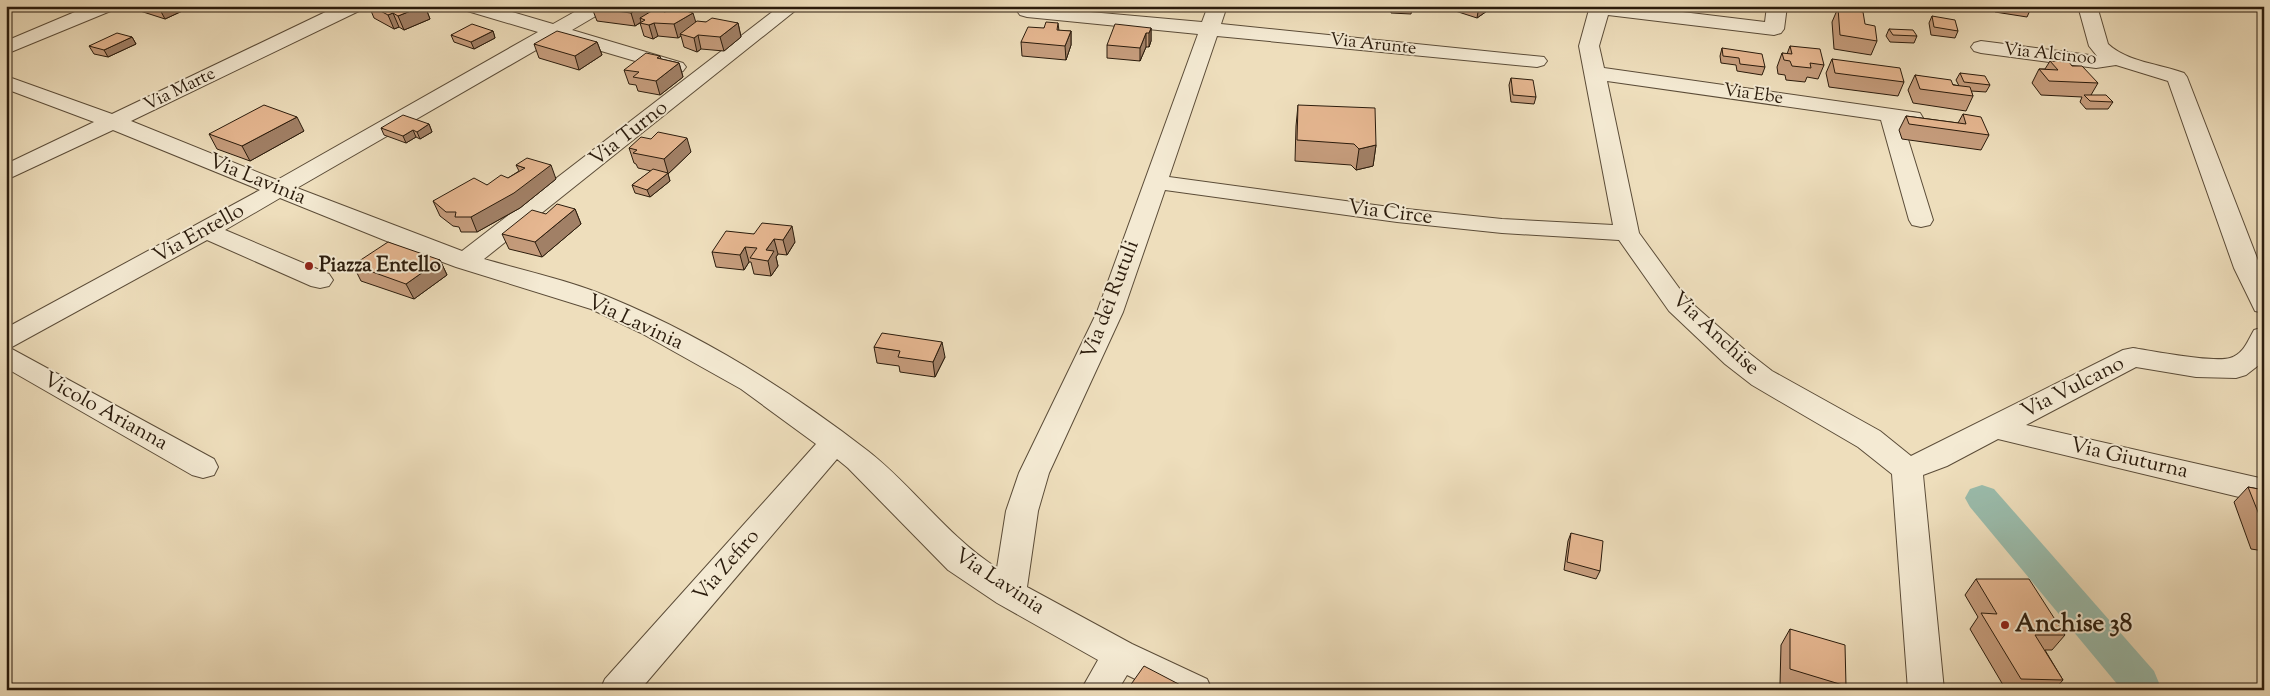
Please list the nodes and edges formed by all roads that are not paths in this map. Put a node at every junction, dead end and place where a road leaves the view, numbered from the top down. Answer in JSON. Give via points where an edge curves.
{"nodes":[{"id":1,"x":106,"y":6,"type":"edge"},
{"id":2,"x":354,"y":6,"type":"edge"},
{"id":3,"x":598,"y":6,"type":"edge"},
{"id":4,"x":792,"y":6,"type":"edge"},
{"id":5,"x":1777,"y":6,"type":"edge"},
{"id":6,"x":2087,"y":6,"type":"edge"},
{"id":7,"x":475,"y":7,"type":"edge"},
{"id":8,"x":1599,"y":7,"type":"edge"},
{"id":9,"x":1027,"y":11,"type":"dead end"},
{"id":10,"x":1213,"y":18,"type":"edge"},
{"id":11,"x":554,"y":31,"type":"junction"},
{"id":12,"x":1981,"y":47,"type":"dead end"},
{"id":13,"x":6,"y":48,"type":"edge"},
{"id":14,"x":2118,"y":59,"type":"junction"},
{"id":15,"x":1537,"y":61,"type":"dead end"},
{"id":16,"x":1594,"y":73,"type":"junction"},
{"id":17,"x":704,"y":75,"type":"junction"},
{"id":18,"x":6,"y":82,"type":"edge"},
{"id":19,"x":113,"y":122,"type":"junction"},
{"id":20,"x":6,"y":173,"type":"edge"},
{"id":21,"x":1155,"y":182,"type":"junction"},
{"id":22,"x":278,"y":189,"type":"junction"},
{"id":23,"x":1921,"y":220,"type":"dead end"},
{"id":24,"x":205,"y":230,"type":"junction"},
{"id":25,"x":1627,"y":233,"type":"junction"},
{"id":26,"x":465,"y":261,"type":"junction"},
{"id":27,"x":320,"y":280,"type":"dead end"},
{"id":28,"x":2264,"y":306,"type":"edge"},
{"id":29,"x":2264,"y":336,"type":"edge"},
{"id":30,"x":6,"y":340,"type":"edge"},
{"id":31,"x":6,"y":356,"type":"edge"},
{"id":32,"x":1995,"y":428,"type":"junction"},
{"id":33,"x":836,"y":442,"type":"junction"},
{"id":34,"x":203,"y":467,"type":"dead end"},
{"id":35,"x":1906,"y":469,"type":"junction"},
{"id":36,"x":2264,"y":491,"type":"edge"},
{"id":37,"x":1009,"y":592,"type":"junction"},
{"id":38,"x":1120,"y":655,"type":"junction"},
{"id":39,"x":618,"y":690,"type":"edge"},
{"id":40,"x":1099,"y":690,"type":"edge"},
{"id":41,"x":1194,"y":690,"type":"edge"},
{"id":42,"x":1926,"y":690,"type":"edge"}],
"edges":[{"from":1,"to":13,"type":"street"},
{"from":2,"to":19,"type":"street","name":"Via Marte"},
{"from":3,"to":11,"type":"street","name":"Via Entello"},
{"from":4,"to":17,"type":"street","name":"Via Turno"},
{"from":5,"to":8,"type":"street","via":[[1774,29]]},
{"from":6,"to":14,"type":"street","via":[[2099,46]]},
{"from":7,"to":11,"type":"street"},
{"from":8,"to":16,"type":"street","name":"Via Anchise","via":[[1589,46]]},
{"from":9,"to":10,"type":"street","name":"Via Arunte"},
{"from":10,"to":15,"type":"street","name":"Via Arunte"},
{"from":10,"to":21,"type":"street","name":"Via dei Rutuli"},
{"from":11,"to":17,"type":"street"},
{"from":11,"to":22,"type":"street","name":"Via Entello"},
{"from":12,"to":14,"type":"street","name":"Via Alcinoo","via":[[2096,62]]},
{"from":14,"to":28,"type":"street","via":[[2177,77]]},
{"from":16,"to":23,"type":"street","name":"Via Ebe","via":[[1901,117]]},
{"from":16,"to":25,"type":"street","name":"Via Anchise"},
{"from":17,"to":26,"type":"street","name":"Via Turno"},
{"from":18,"to":19,"type":"street","name":"Via Lavinia"},
{"from":19,"to":20,"type":"street","name":"Via Marte"},
{"from":19,"to":22,"type":"street","name":"Via Lavinia"},
{"from":21,"to":25,"type":"street","name":"Via Circe","via":[[1473,223]]},
{"from":21,"to":37,"type":"street","name":"Via dei Rutuli","via":[[1110,312],[1034,473],[1022,511]]},
{"from":22,"to":24,"type":"street","name":"Via Entello"},
{"from":22,"to":26,"type":"street","name":"Via Lavinia"},
{"from":24,"to":27,"type":"street"},
{"from":24,"to":30,"type":"street","name":"Via Entello"},
{"from":25,"to":35,"type":"street","name":"Via Anchise","via":[[1678,305],[1735,357],[1762,378],[1869,439]]},
{"from":26,"to":33,"type":"street","name":"Via Lavinia","via":[[600,303],[651,327],[751,382]]},
{"from":29,"to":32,"type":"street","name":"Via Vulcano","via":[[2260,351],[2236,368],[2196,367],[2134,357]]},
{"from":31,"to":34,"type":"street","name":"Vicolo Arianna"},
{"from":32,"to":35,"type":"street","name":"Via Vulcano","via":[[1936,458]]},
{"from":32,"to":36,"type":"street","name":"Via Giuturna"},
{"from":33,"to":37,"type":"street","name":"Via Lavinia","via":[[860,460],[960,561]]},
{"from":33,"to":39,"type":"street","name":"Via Zefiro"},
{"from":35,"to":42,"type":"street"},
{"from":37,"to":38,"type":"street","name":"Via Lavinia"},
{"from":38,"to":40,"type":"street"},
{"from":38,"to":41,"type":"street","name":"Via Lavinia"}]}
